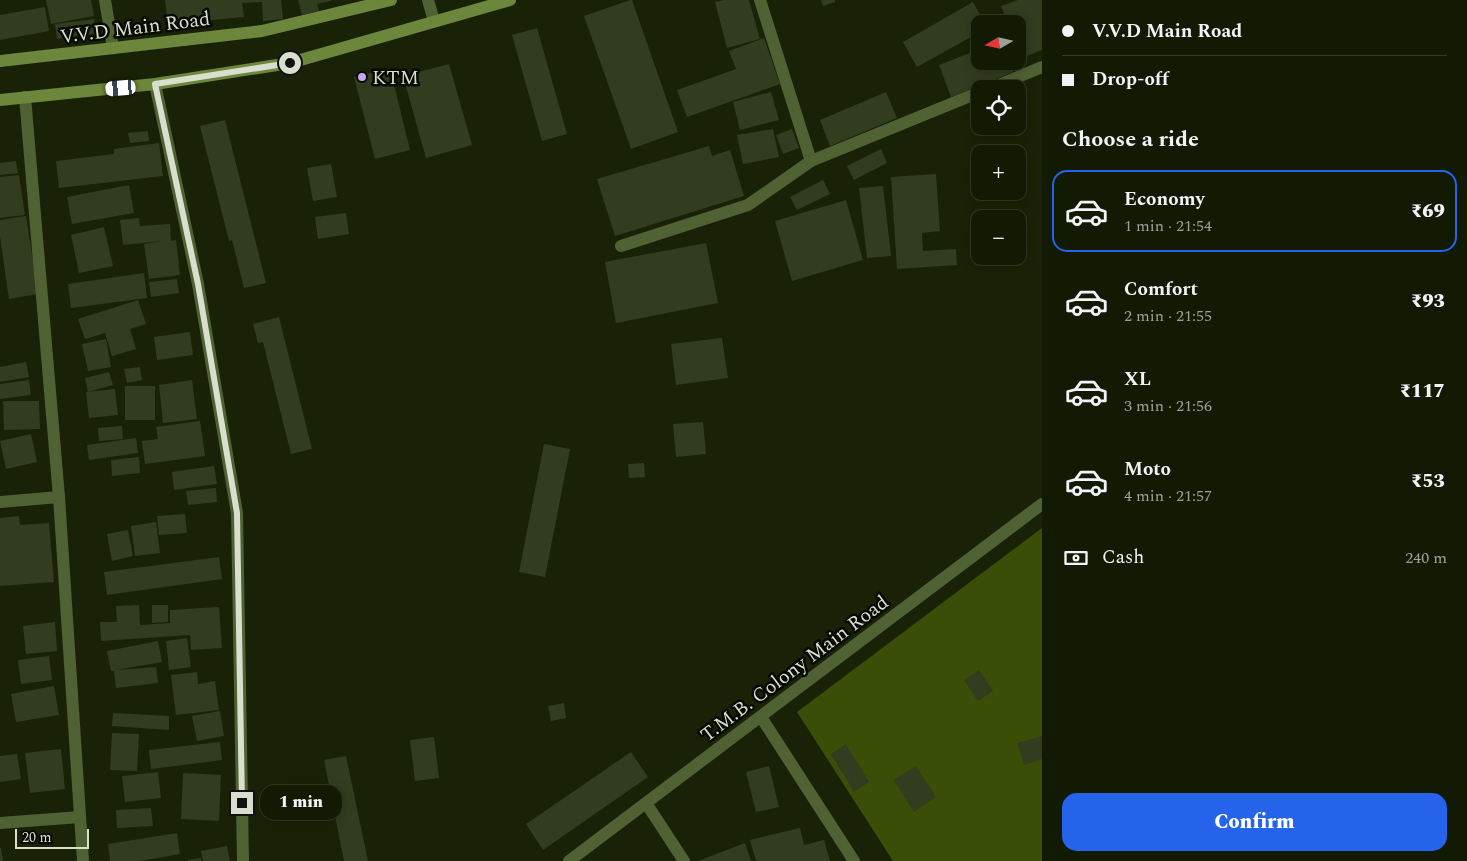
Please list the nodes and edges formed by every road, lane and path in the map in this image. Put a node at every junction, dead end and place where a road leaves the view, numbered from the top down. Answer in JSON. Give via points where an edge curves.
{"nodes":[{"id":1,"x":105,"y":0,"type":"edge"},
{"id":2,"x":390,"y":0,"type":"edge"},
{"id":3,"x":428,"y":0,"type":"edge"},
{"id":4,"x":510,"y":0,"type":"edge"},
{"id":5,"x":760,"y":0,"type":"edge"},
{"id":6,"x":434,"y":21,"type":"junction"},
{"id":7,"x":113,"y":48,"type":"junction"},
{"id":8,"x":0,"y":61,"type":"edge"},
{"id":9,"x":1042,"y":67,"type":"edge"},
{"id":10,"x":1011,"y":80,"type":"edge"},
{"id":11,"x":155,"y":84,"type":"junction"},
{"id":12,"x":971,"y":96,"type":"edge"},
{"id":13,"x":25,"y":97,"type":"junction"},
{"id":14,"x":0,"y":100,"type":"edge"},
{"id":15,"x":811,"y":161,"type":"junction"},
{"id":16,"x":621,"y":246,"type":"dead end"},
{"id":17,"x":59,"y":497,"type":"junction"},
{"id":18,"x":0,"y":502,"type":"edge"},
{"id":19,"x":1042,"y":504,"type":"edge"},
{"id":20,"x":761,"y":716,"type":"junction"},
{"id":21,"x":646,"y":803,"type":"junction"},
{"id":22,"x":80,"y":817,"type":"junction"},
{"id":23,"x":0,"y":823,"type":"edge"},
{"id":24,"x":83,"y":861,"type":"edge"},
{"id":25,"x":243,"y":861,"type":"edge"},
{"id":26,"x":569,"y":861,"type":"edge"},
{"id":27,"x":684,"y":861,"type":"edge"},
{"id":28,"x":854,"y":861,"type":"edge"}],
"edges":[{"from":1,"to":7,"type":"street"},
{"from":2,"to":7,"type":"main road","name":"V.V.D Main Road","via":[[262,31]]},
{"from":3,"to":6,"type":"street"},
{"from":4,"to":6,"type":"main road"},
{"from":5,"to":15,"type":"street"},
{"from":6,"to":11,"type":"main road","via":[[290,63]]},
{"from":7,"to":8,"type":"main road","name":"V.V.D Main Road"},
{"from":9,"to":10,"type":"street"},
{"from":11,"to":13,"type":"main road"},
{"from":11,"to":25,"type":"street","via":[[198,284],[237,513]]},
{"from":12,"to":15,"type":"street"},
{"from":13,"to":14,"type":"main road"},
{"from":13,"to":17,"type":"street"},
{"from":15,"to":16,"type":"street","via":[[748,204]]},
{"from":17,"to":18,"type":"street"},
{"from":17,"to":22,"type":"street"},
{"from":19,"to":20,"type":"street","name":"T.M.B. Colony Main Road"},
{"from":20,"to":21,"type":"street","name":"T.M.B. Colony Main Road"},
{"from":20,"to":28,"type":"street"},
{"from":21,"to":26,"type":"street","name":"T.M.B. Colony Main Road"},
{"from":21,"to":27,"type":"street"},
{"from":22,"to":23,"type":"street"},
{"from":22,"to":24,"type":"street"}]}
